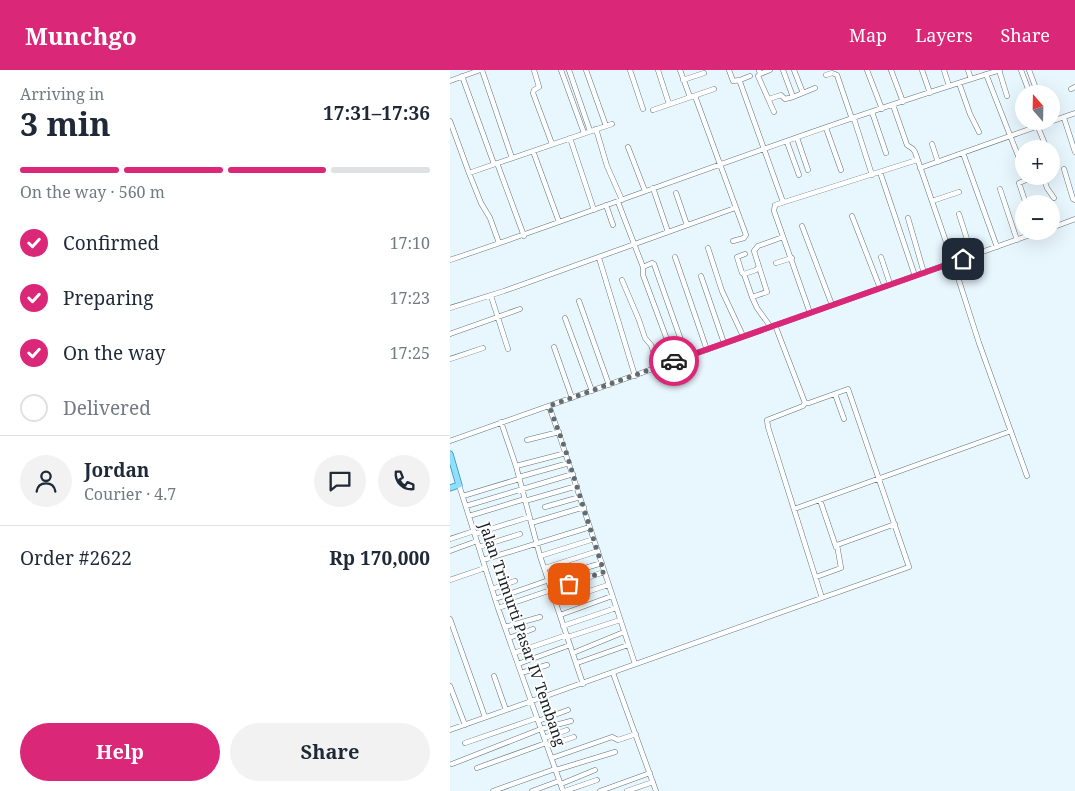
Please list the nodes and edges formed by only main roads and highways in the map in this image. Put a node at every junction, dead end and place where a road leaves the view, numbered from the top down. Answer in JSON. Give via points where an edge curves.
{"nodes":[{"id":1,"x":450,"y":454,"type":"edge"},
{"id":2,"x":450,"y":488,"type":"edge"}],
"edges":[{"from":1,"to":2,"type":"main road","via":[[459,485]]}]}
